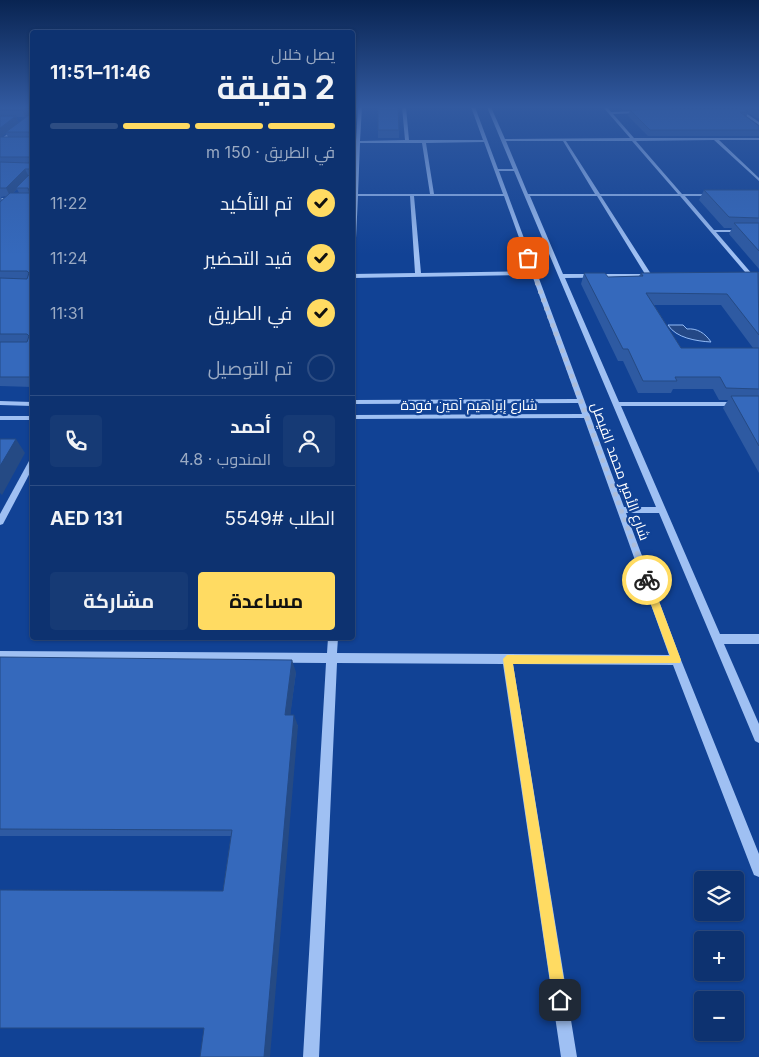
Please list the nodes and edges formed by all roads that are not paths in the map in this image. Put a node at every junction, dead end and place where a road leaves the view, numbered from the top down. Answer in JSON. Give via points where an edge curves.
{"nodes":[{"id":1,"x":426,"y":156,"type":"edge"},
{"id":2,"x":491,"y":156,"type":"edge"},
{"id":3,"x":510,"y":156,"type":"edge"},
{"id":4,"x":574,"y":156,"type":"edge"},
{"id":5,"x":648,"y":156,"type":"edge"},
{"id":6,"x":734,"y":156,"type":"edge"},
{"id":7,"x":355,"y":168,"type":"edge"},
{"id":8,"x":496,"y":170,"type":"junction"},
{"id":9,"x":516,"y":170,"type":"junction"},
{"id":10,"x":759,"y":180,"type":"edge"},
{"id":11,"x":19,"y":192,"type":"edge"},
{"id":12,"x":412,"y":195,"type":"junction"},
{"id":13,"x":432,"y":195,"type":"junction"},
{"id":14,"x":505,"y":195,"type":"junction"},
{"id":15,"x":527,"y":195,"type":"junction"},
{"id":16,"x":598,"y":195,"type":"junction"},
{"id":17,"x":681,"y":195,"type":"junction"},
{"id":18,"x":720,"y":195,"type":"edge"},
{"id":19,"x":355,"y":198,"type":"edge"},
{"id":20,"x":0,"y":199,"type":"edge"},
{"id":21,"x":12,"y":199,"type":"junction"},
{"id":22,"x":30,"y":199,"type":"edge"},
{"id":23,"x":6,"y":205,"type":"edge"},
{"id":24,"x":759,"y":230,"type":"edge"},
{"id":25,"x":712,"y":231,"type":"junction"},
{"id":26,"x":534,"y":273,"type":"junction"},
{"id":27,"x":418,"y":275,"type":"junction"},
{"id":28,"x":355,"y":276,"type":"edge"},
{"id":29,"x":562,"y":276,"type":"junction"},
{"id":30,"x":648,"y":276,"type":"junction"},
{"id":31,"x":658,"y":276,"type":"edge"},
{"id":32,"x":742,"y":276,"type":"edge"},
{"id":33,"x":751,"y":276,"type":"junction"},
{"id":34,"x":759,"y":276,"type":"edge"},
{"id":35,"x":759,"y":285,"type":"edge"},
{"id":36,"x":581,"y":401,"type":"junction"},
{"id":37,"x":355,"y":402,"type":"edge"},
{"id":38,"x":420,"y":402,"type":"junction"},
{"id":39,"x":0,"y":404,"type":"edge"},
{"id":40,"x":30,"y":404,"type":"edge"},
{"id":41,"x":616,"y":404,"type":"junction"},
{"id":42,"x":759,"y":404,"type":"edge"},
{"id":43,"x":586,"y":416,"type":"junction"},
{"id":44,"x":355,"y":417,"type":"edge"},
{"id":45,"x":422,"y":417,"type":"junction"},
{"id":46,"x":0,"y":418,"type":"edge"},
{"id":47,"x":30,"y":418,"type":"edge"},
{"id":48,"x":30,"y":467,"type":"edge"},
{"id":49,"x":621,"y":510,"type":"junction"},
{"id":50,"x":662,"y":510,"type":"junction"},
{"id":51,"x":0,"y":522,"type":"edge"},
{"id":52,"x":717,"y":639,"type":"junction"},
{"id":53,"x":759,"y":639,"type":"edge"},
{"id":54,"x":333,"y":640,"type":"edge"},
{"id":55,"x":0,"y":656,"type":"edge"},
{"id":56,"x":332,"y":658,"type":"junction"},
{"id":57,"x":507,"y":659,"type":"junction"},
{"id":58,"x":676,"y":660,"type":"junction"},
{"id":59,"x":759,"y":737,"type":"edge"},
{"id":60,"x":759,"y":870,"type":"edge"},
{"id":61,"x":311,"y":1057,"type":"edge"},
{"id":62,"x":569,"y":1057,"type":"edge"}],
"edges":[{"from":1,"to":13,"type":"street"},
{"from":2,"to":8,"type":"street","name":"شارع الأمير محمد الفيصل"},
{"from":3,"to":9,"type":"street","name":"شارع الأمير محمد الفيصل"},
{"from":4,"to":16,"type":"street"},
{"from":5,"to":17,"type":"street"},
{"from":6,"to":10,"type":"street"},
{"from":7,"to":19,"type":"street"},
{"from":8,"to":9,"type":"street"},
{"from":8,"to":14,"type":"street","name":"شارع الأمير محمد الفيصل"},
{"from":9,"to":15,"type":"street","name":"شارع الأمير محمد الفيصل"},
{"from":11,"to":21,"type":"street"},
{"from":12,"to":13,"type":"street"},
{"from":12,"to":19,"type":"street"},
{"from":12,"to":27,"type":"street"},
{"from":13,"to":14,"type":"street"},
{"from":14,"to":26,"type":"street","name":"شارع الأمير محمد الفيصل"},
{"from":15,"to":16,"type":"street"},
{"from":15,"to":29,"type":"street","name":"شارع الأمير محمد الفيصل"},
{"from":16,"to":17,"type":"street"},
{"from":16,"to":30,"type":"street"},
{"from":17,"to":18,"type":"street"},
{"from":17,"to":25,"type":"street"},
{"from":20,"to":21,"type":"street"},
{"from":21,"to":22,"type":"street"},
{"from":21,"to":23,"type":"street"},
{"from":24,"to":25,"type":"street"},
{"from":25,"to":33,"type":"street"},
{"from":26,"to":27,"type":"street"},
{"from":26,"to":36,"type":"street","name":"شارع الأمير محمد الفيصل"},
{"from":27,"to":28,"type":"street"},
{"from":29,"to":30,"type":"street"},
{"from":29,"to":41,"type":"street","name":"شارع الأمير محمد الفيصل"},
{"from":30,"to":31,"type":"street"},
{"from":32,"to":33,"type":"street"},
{"from":33,"to":34,"type":"street"},
{"from":33,"to":35,"type":"street"},
{"from":36,"to":38,"type":"street","name":"شارع إبراهيم آمين فودة"},
{"from":36,"to":43,"type":"street","name":"شارع الأمير محمد الفيصل"},
{"from":37,"to":38,"type":"street","name":"شارع إبراهيم آمين فودة"},
{"from":38,"to":45,"type":"street"},
{"from":39,"to":40,"type":"street"},
{"from":41,"to":42,"type":"street"},
{"from":41,"to":50,"type":"street","name":"شارع الأمير محمد الفيصل"},
{"from":43,"to":45,"type":"street","name":"شارع إبراهيم آمين فودة"},
{"from":43,"to":49,"type":"street","name":"شارع الأمير محمد الفيصل"},
{"from":44,"to":45,"type":"street","name":"شارع إبراهيم آمين فودة"},
{"from":46,"to":47,"type":"street"},
{"from":48,"to":51,"type":"street"},
{"from":49,"to":50,"type":"street"},
{"from":49,"to":58,"type":"street","name":"شارع الأمير محمد الفيصل"},
{"from":50,"to":52,"type":"street","name":"شارع الأمير محمد الفيصل"},
{"from":52,"to":53,"type":"street"},
{"from":52,"to":59,"type":"street","name":"شارع الأمير محمد الفيصل"},
{"from":54,"to":56,"type":"street"},
{"from":55,"to":56,"type":"street"},
{"from":56,"to":57,"type":"street"},
{"from":56,"to":61,"type":"street"},
{"from":57,"to":58,"type":"street"},
{"from":57,"to":62,"type":"street"},
{"from":58,"to":60,"type":"street","name":"شارع الأمير محمد الفيصل"}]}
